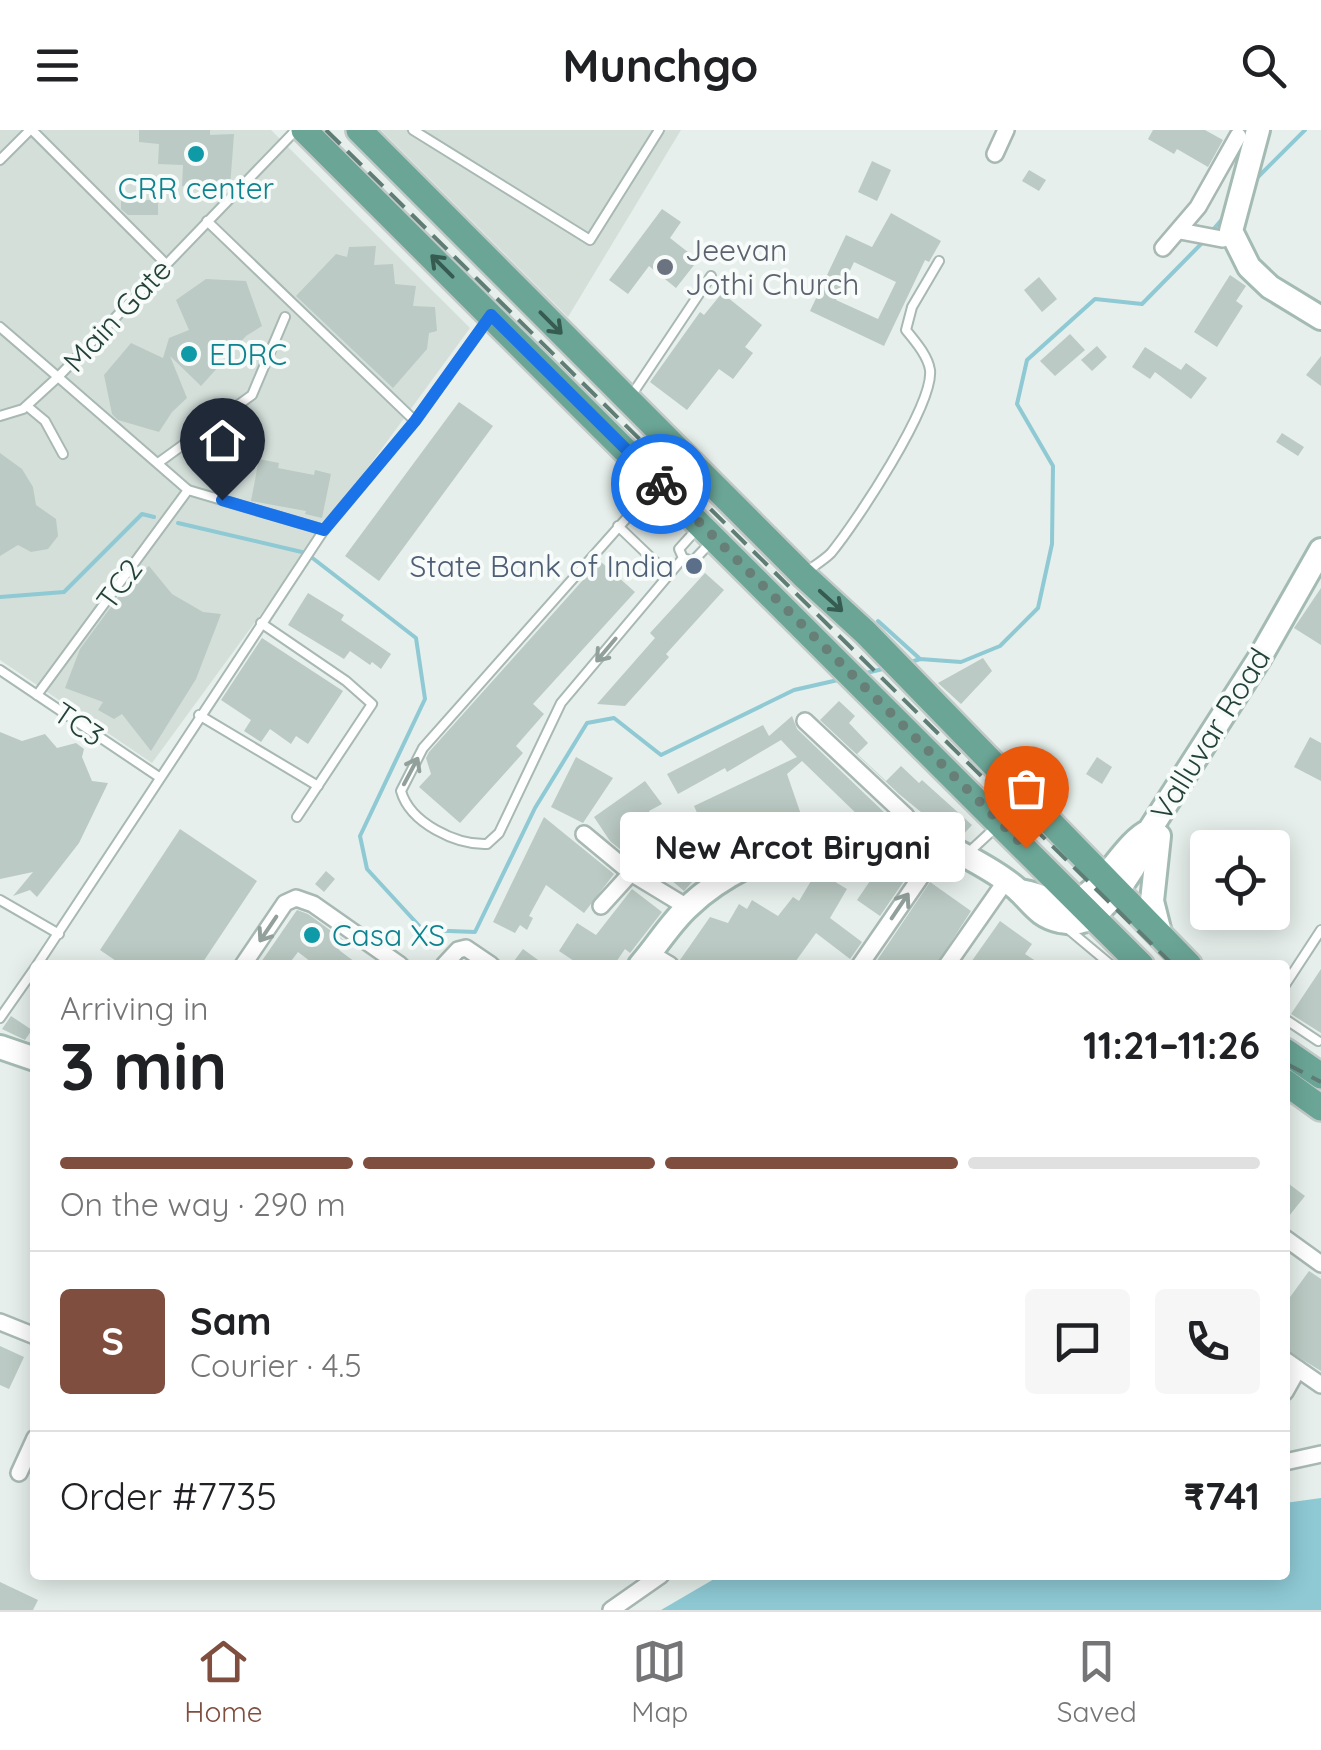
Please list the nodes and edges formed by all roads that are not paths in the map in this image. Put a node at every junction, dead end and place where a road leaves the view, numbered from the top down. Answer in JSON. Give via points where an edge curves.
{"nodes":[{"id":1,"x":31,"y":130,"type":"edge"},
{"id":2,"x":296,"y":130,"type":"edge"},
{"id":3,"x":304,"y":130,"type":"edge"},
{"id":4,"x":358,"y":130,"type":"edge"},
{"id":5,"x":413,"y":130,"type":"edge"},
{"id":6,"x":659,"y":130,"type":"edge"},
{"id":7,"x":1006,"y":130,"type":"edge"},
{"id":8,"x":1244,"y":135,"type":"edge"},
{"id":9,"x":994,"y":154,"type":"dead end"},
{"id":10,"x":0,"y":160,"type":"edge"},
{"id":11,"x":206,"y":221,"type":"junction"},
{"id":12,"x":1180,"y":230,"type":"junction"},
{"id":13,"x":1229,"y":236,"type":"junction"},
{"id":14,"x":1163,"y":248,"type":"dead end"},
{"id":15,"x":939,"y":261,"type":"dead end"},
{"id":16,"x":166,"y":264,"type":"junction"},
{"id":17,"x":710,"y":276,"type":"dead end"},
{"id":18,"x":491,"y":315,"type":"junction"},
{"id":19,"x":285,"y":317,"type":"dead end"},
{"id":20,"x":1321,"y":318,"type":"edge"},
{"id":21,"x":0,"y":328,"type":"edge"},
{"id":22,"x":58,"y":377,"type":"junction"},
{"id":23,"x":629,"y":400,"type":"junction"},
{"id":24,"x":27,"y":406,"type":"junction"},
{"id":25,"x":0,"y":416,"type":"edge"},
{"id":26,"x":415,"y":421,"type":"junction"},
{"id":27,"x":63,"y":454,"type":"dead end"},
{"id":28,"x":158,"y":464,"type":"junction"},
{"id":29,"x":659,"y":482,"type":"junction"},
{"id":30,"x":188,"y":490,"type":"junction"},
{"id":31,"x":618,"y":526,"type":"junction"},
{"id":32,"x":324,"y":530,"type":"junction"},
{"id":33,"x":708,"y":531,"type":"junction"},
{"id":34,"x":682,"y":558,"type":"junction"},
{"id":35,"x":1317,"y":566,"type":"edge"},
{"id":36,"x":668,"y":575,"type":"junction"},
{"id":37,"x":803,"y":575,"type":"junction"},
{"id":38,"x":261,"y":623,"type":"junction"},
{"id":39,"x":0,"y":670,"type":"edge"},
{"id":40,"x":37,"y":695,"type":"junction"},
{"id":41,"x":199,"y":716,"type":"junction"},
{"id":42,"x":805,"y":722,"type":"dead end"},
{"id":43,"x":158,"y":777,"type":"junction"},
{"id":44,"x":318,"y":786,"type":"junction"},
{"id":45,"x":1164,"y":808,"type":"junction"},
{"id":46,"x":297,"y":817,"type":"dead end"},
{"id":47,"x":1001,"y":823,"type":"junction"},
{"id":48,"x":690,"y":824,"type":"dead end"},
{"id":49,"x":584,"y":834,"type":"dead end"},
{"id":50,"x":912,"y":837,"type":"junction"},
{"id":51,"x":965,"y":856,"type":"junction"},
{"id":52,"x":631,"y":873,"type":"junction"},
{"id":53,"x":1111,"y":883,"type":"junction"},
{"id":54,"x":1012,"y":886,"type":"junction"},
{"id":55,"x":0,"y":900,"type":"edge"},
{"id":56,"x":601,"y":906,"type":"dead end"},
{"id":57,"x":688,"y":907,"type":"junction"},
{"id":58,"x":1085,"y":907,"type":"junction"},
{"id":59,"x":1058,"y":920,"type":"junction"},
{"id":60,"x":1321,"y":930,"type":"edge"},
{"id":61,"x":59,"y":934,"type":"junction"},
{"id":62,"x":1162,"y":940,"type":"junction"},
{"id":63,"x":40,"y":960,"type":"edge"},
{"id":64,"x":247,"y":960,"type":"edge"},
{"id":65,"x":393,"y":960,"type":"edge"},
{"id":66,"x":449,"y":960,"type":"edge"},
{"id":67,"x":484,"y":960,"type":"edge"},
{"id":68,"x":655,"y":960,"type":"edge"},
{"id":69,"x":863,"y":960,"type":"edge"},
{"id":70,"x":951,"y":960,"type":"edge"},
{"id":71,"x":1105,"y":960,"type":"edge"},
{"id":72,"x":1136,"y":960,"type":"edge"},
{"id":73,"x":1184,"y":960,"type":"edge"},
{"id":74,"x":30,"y":975,"type":"edge"},
{"id":75,"x":1290,"y":977,"type":"edge"},
{"id":76,"x":0,"y":1018,"type":"edge"},
{"id":77,"x":1290,"y":1027,"type":"edge"},
{"id":78,"x":0,"y":1047,"type":"edge"},
{"id":79,"x":1307,"y":1056,"type":"edge"},
{"id":80,"x":30,"y":1058,"type":"edge"},
{"id":81,"x":1321,"y":1108,"type":"edge"},
{"id":82,"x":1290,"y":1242,"type":"edge"},
{"id":83,"x":1321,"y":1264,"type":"edge"},
{"id":84,"x":0,"y":1322,"type":"edge"},
{"id":85,"x":30,"y":1334,"type":"edge"},
{"id":86,"x":1292,"y":1365,"type":"edge"},
{"id":87,"x":1321,"y":1385,"type":"edge"},
{"id":88,"x":30,"y":1449,"type":"edge"},
{"id":89,"x":1321,"y":1454,"type":"edge"},
{"id":90,"x":1290,"y":1461,"type":"edge"},
{"id":91,"x":19,"y":1472,"type":"dead end"},
{"id":92,"x":655,"y":1580,"type":"edge"},
{"id":93,"x":610,"y":1610,"type":"edge"}],
"edges":[{"from":1,"to":10,"type":"lane"},
{"from":1,"to":16,"type":"lane"},
{"from":2,"to":11,"type":"lane","name":"Main Gate"},
{"from":18,"to":3,"type":"main road","one_way":true},
{"from":4,"to":23,"type":"main road","one_way":true},
{"from":5,"to":6,"type":"lane","via":[[590,240]]},
{"from":7,"to":9,"type":"street"},
{"from":8,"to":12,"type":"street"},
{"from":8,"to":13,"type":"main road"},
{"from":11,"to":16,"type":"lane","name":"Main Gate"},
{"from":11,"to":26,"type":"lane"},
{"from":12,"to":13,"type":"street"},
{"from":12,"to":14,"type":"street"},
{"from":13,"to":20,"type":"main road","via":[[1259,277]]},
{"from":15,"to":37,"type":"lane","via":[[906,330],[930,372],[922,406],[829,555]]},
{"from":16,"to":22,"type":"lane","name":"Main Gate"},
{"from":17,"to":23,"type":"lane"},
{"from":18,"to":26,"type":"lane"},
{"from":18,"to":29,"type":"main road"},
{"from":19,"to":28,"type":"lane","via":[[252,395]]},
{"from":21,"to":22,"type":"lane"},
{"from":22,"to":24,"type":"lane"},
{"from":22,"to":28,"type":"lane","name":"Main Gate"},
{"from":23,"to":37,"type":"main road"},
{"from":24,"to":25,"type":"lane"},
{"from":24,"to":27,"type":"lane","via":[[46,421]]},
{"from":26,"to":32,"type":"lane"},
{"from":28,"to":30,"type":"lane","name":"Main Gate"},
{"from":29,"to":31,"type":"lane"},
{"from":29,"to":33,"type":"main road"},
{"from":30,"to":32,"type":"lane"},
{"from":30,"to":40,"type":"lane","name":"TC2"},
{"from":31,"to":36,"type":"lane"},
{"from":36,"to":31,"type":"lane","one_way":true,"via":[[561,703],[487,844],[442,832],[415,815],[401,791],[423,748]]},
{"from":32,"to":38,"type":"lane"},
{"from":33,"to":34,"type":"lane","via":[[680,546]]},
{"from":33,"to":34,"type":"lane","via":[[693,561]]},
{"from":33,"to":47,"type":"main road"},
{"from":34,"to":36,"type":"lane"},
{"from":35,"to":45,"type":"main road","name":"Valluvar Road"},
{"from":37,"to":53,"type":"main road","one_way":true},
{"from":38,"to":41,"type":"lane"},
{"from":38,"to":44,"type":"lane","via":[[372,704]]},
{"from":39,"to":40,"type":"lane","name":"TC3"},
{"from":40,"to":43,"type":"lane","name":"TC3"},
{"from":41,"to":43,"type":"lane"},
{"from":41,"to":44,"type":"lane"},
{"from":42,"to":50,"type":"street","via":[[906,816]]},
{"from":43,"to":61,"type":"lane"},
{"from":44,"to":46,"type":"lane"},
{"from":45,"to":53,"type":"main road","name":"Valluvar Road","via":[[1150,831],[1137,837]]},
{"from":45,"to":62,"type":"main road","via":[[1152,901]]},
{"from":47,"to":51,"type":"lane"},
{"from":47,"to":58,"type":"main road"},
{"from":48,"to":52,"type":"street"},
{"from":49,"to":52,"type":"street"},
{"from":50,"to":51,"type":"main road"},
{"from":50,"to":57,"type":"main road","via":[[812,843],[725,877]]},
{"from":69,"to":50,"type":"street","one_way":true,"via":[[920,878]]},
{"from":51,"to":54,"type":"main road"},
{"from":52,"to":56,"type":"street"},
{"from":52,"to":57,"type":"street"},
{"from":53,"to":58,"type":"main road","name":"Valluvar Road"},
{"from":53,"to":62,"type":"main road"},
{"from":54,"to":58,"type":"main road"},
{"from":54,"to":59,"type":"main road"},
{"from":54,"to":70,"type":"street"},
{"from":55,"to":61,"type":"lane"},
{"from":57,"to":68,"type":"main road"},
{"from":58,"to":59,"type":"main road","via":[[1076,923]]},
{"from":58,"to":72,"type":"main road"},
{"from":59,"to":71,"type":"lane"},
{"from":60,"to":75,"type":"lane"},
{"from":61,"to":63,"type":"lane"},
{"from":62,"to":73,"type":"main road"},
{"from":65,"to":64,"type":"street","one_way":true,"via":[[296,898],[285,903]]},
{"from":66,"to":67,"type":"street","via":[[466,948]]},
{"from":74,"to":76,"type":"lane"},
{"from":77,"to":79,"type":"lane"},
{"from":78,"to":80,"type":"main road"},
{"from":79,"to":81,"type":"main road"},
{"from":82,"to":83,"type":"street"},
{"from":84,"to":85,"type":"street"},
{"from":86,"to":87,"type":"street"},
{"from":88,"to":91,"type":"street"},
{"from":89,"to":90,"type":"street"},
{"from":92,"to":93,"type":"street"}]}
